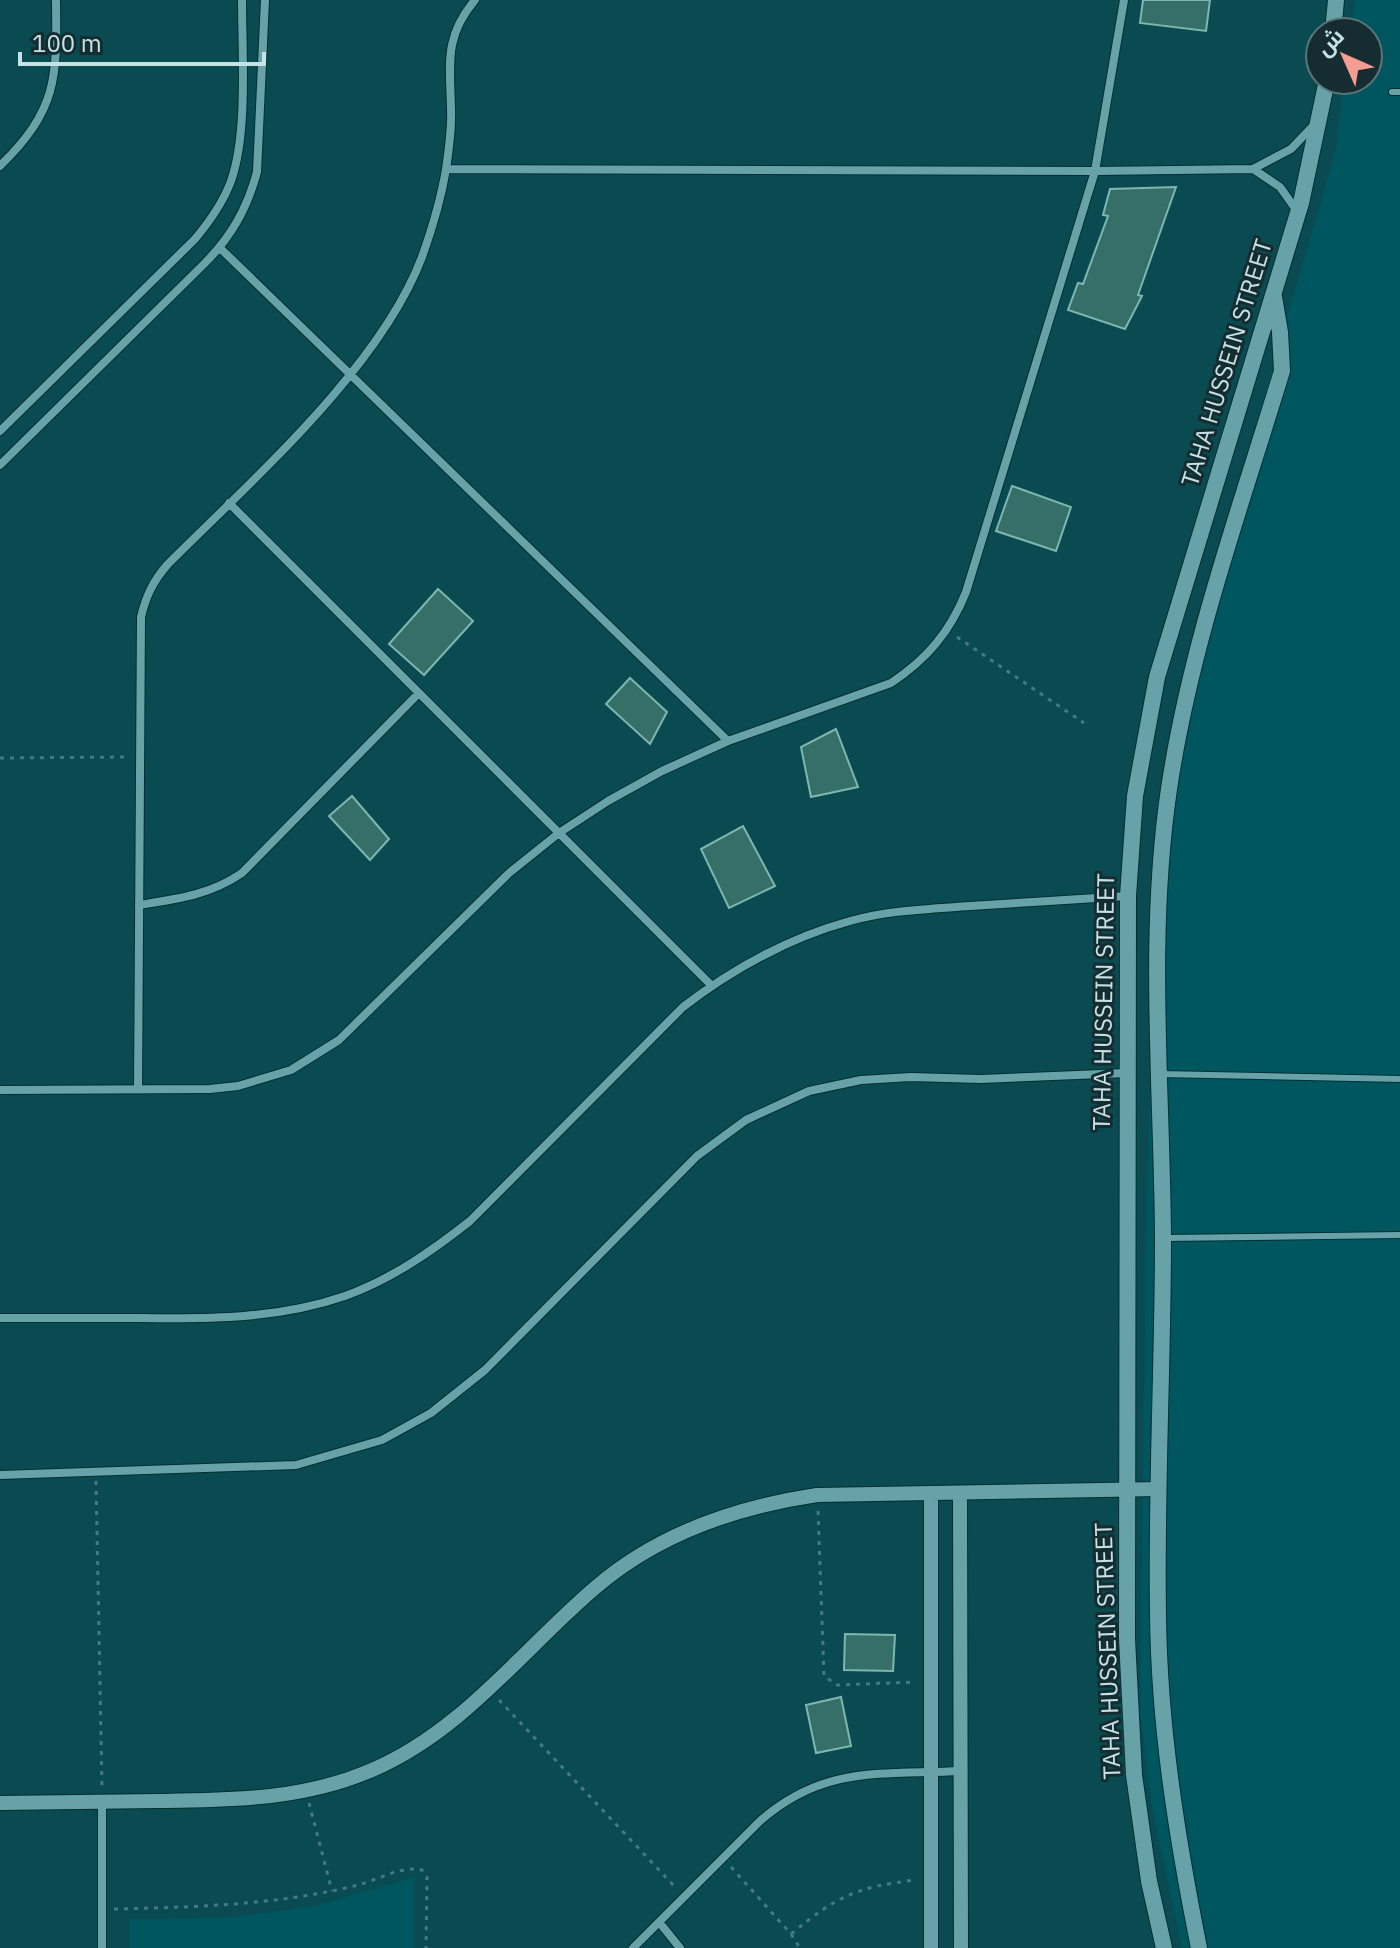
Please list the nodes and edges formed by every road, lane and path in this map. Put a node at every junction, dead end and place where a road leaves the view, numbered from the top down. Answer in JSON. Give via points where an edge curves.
{"nodes":[{"id":1,"x":56,"y":0,"type":"edge"},
{"id":2,"x":242,"y":0,"type":"edge"},
{"id":3,"x":265,"y":0,"type":"edge"},
{"id":4,"x":475,"y":0,"type":"edge"},
{"id":5,"x":1124,"y":0,"type":"edge"},
{"id":6,"x":1324,"y":96,"type":"edge"},
{"id":7,"x":1321,"y":117,"type":"junction"},
{"id":8,"x":0,"y":166,"type":"edge"},
{"id":9,"x":446,"y":169,"type":"junction"},
{"id":10,"x":1253,"y":169,"type":"junction"},
{"id":11,"x":1095,"y":171,"type":"junction"},
{"id":12,"x":1298,"y":212,"type":"junction"},
{"id":13,"x":220,"y":248,"type":"junction"},
{"id":14,"x":1273,"y":293,"type":"junction"},
{"id":15,"x":350,"y":374,"type":"junction"},
{"id":16,"x":0,"y":431,"type":"edge"},
{"id":17,"x":0,"y":465,"type":"edge"},
{"id":18,"x":229,"y":503,"type":"junction"},
{"id":19,"x":948,"y":631,"type":"junction"},
{"id":20,"x":419,"y":693,"type":"junction"},
{"id":21,"x":1084,"y":723,"type":"dead end"},
{"id":22,"x":728,"y":741,"type":"junction"},
{"id":23,"x":140,"y":757,"type":"junction"},
{"id":24,"x":0,"y":758,"type":"edge"},
{"id":25,"x":559,"y":833,"type":"junction"},
{"id":26,"x":1128,"y":896,"type":"junction"},
{"id":27,"x":139,"y":905,"type":"junction"},
{"id":28,"x":711,"y":985,"type":"junction"},
{"id":29,"x":1126,"y":1073,"type":"junction"},
{"id":30,"x":1159,"y":1074,"type":"junction"},
{"id":31,"x":1400,"y":1079,"type":"edge"},
{"id":32,"x":138,"y":1089,"type":"junction"},
{"id":33,"x":0,"y":1090,"type":"edge"},
{"id":34,"x":1400,"y":1235,"type":"edge"},
{"id":35,"x":1163,"y":1238,"type":"junction"},
{"id":36,"x":0,"y":1318,"type":"edge"},
{"id":37,"x":96,"y":1473,"type":"junction"},
{"id":38,"x":0,"y":1475,"type":"edge"},
{"id":39,"x":1159,"y":1489,"type":"junction"},
{"id":40,"x":1127,"y":1490,"type":"junction"},
{"id":41,"x":960,"y":1493,"type":"junction"},
{"id":42,"x":931,"y":1494,"type":"junction"},
{"id":43,"x":817,"y":1495,"type":"junction"},
{"id":44,"x":931,"y":1681,"type":"junction"},
{"id":45,"x":489,"y":1689,"type":"junction"},
{"id":46,"x":960,"y":1771,"type":"junction"},
{"id":47,"x":931,"y":1773,"type":"junction"},
{"id":48,"x":305,"y":1792,"type":"junction"},
{"id":49,"x":102,"y":1802,"type":"junction"},
{"id":50,"x":0,"y":1803,"type":"edge"},
{"id":51,"x":723,"y":1859,"type":"junction"},
{"id":52,"x":931,"y":1879,"type":"junction"},
{"id":53,"x":332,"y":1891,"type":"junction"},
{"id":54,"x":684,"y":1897,"type":"junction"},
{"id":55,"x":102,"y":1910,"type":"junction"},
{"id":56,"x":659,"y":1922,"type":"junction"},
{"id":57,"x":791,"y":1934,"type":"junction"},
{"id":58,"x":102,"y":1948,"type":"edge"},
{"id":59,"x":426,"y":1948,"type":"edge"},
{"id":60,"x":633,"y":1948,"type":"edge"},
{"id":61,"x":680,"y":1948,"type":"edge"},
{"id":62,"x":800,"y":1948,"type":"edge"},
{"id":63,"x":931,"y":1948,"type":"edge"},
{"id":64,"x":961,"y":1948,"type":"edge"},
{"id":65,"x":1164,"y":1948,"type":"edge"},
{"id":66,"x":1199,"y":1948,"type":"edge"}],
"edges":[{"from":1,"to":8,"type":"street","via":[[53,87],[30,135]]},
{"from":2,"to":16,"type":"street","via":[[241,139],[221,203],[195,239]]},
{"from":3,"to":13,"type":"street","via":[[257,172],[238,222]]},
{"from":4,"to":9,"type":"street","via":[[452,38]]},
{"from":5,"to":11,"type":"street"},
{"from":6,"to":7,"type":"main road","name":"TAHA HUSSEIN STREET"},
{"from":7,"to":10,"type":"street","via":[[1291,149]]},
{"from":7,"to":12,"type":"main road","name":"TAHA HUSSEIN STREET"},
{"from":9,"to":11,"type":"street"},
{"from":9,"to":15,"type":"street","via":[[431,230],[402,300]]},
{"from":10,"to":11,"type":"street"},
{"from":10,"to":12,"type":"street","via":[[1280,187]]},
{"from":11,"to":19,"type":"street","via":[[966,592]]},
{"from":12,"to":14,"type":"main road","name":"TAHA HUSSEIN STREET"},
{"from":13,"to":15,"type":"street"},
{"from":13,"to":17,"type":"street"},
{"from":14,"to":26,"type":"main road","name":"TAHA HUSSEIN STREET","via":[[1157,677],[1135,796]]},
{"from":14,"to":30,"type":"main road","via":[[1282,371],[1202,636],[1177,739],[1159,897]]},
{"from":15,"to":18,"type":"street"},
{"from":15,"to":22,"type":"street"},
{"from":18,"to":20,"type":"street"},
{"from":18,"to":23,"type":"street","via":[[168,564],[146,598],[141,617]]},
{"from":19,"to":21,"type":"path"},
{"from":19,"to":22,"type":"street","via":[[891,683]]},
{"from":20,"to":25,"type":"street"},
{"from":20,"to":27,"type":"street","via":[[242,873],[192,897]]},
{"from":22,"to":25,"type":"street","via":[[662,771]]},
{"from":23,"to":24,"type":"path"},
{"from":23,"to":27,"type":"street"},
{"from":25,"to":28,"type":"street"},
{"from":25,"to":32,"type":"street","via":[[508,874],[339,1040],[316,1056],[291,1070],[238,1086]]},
{"from":26,"to":28,"type":"street","via":[[902,911],[851,920],[767,952]]},
{"from":26,"to":29,"type":"main road","name":"TAHA HUSSEIN STREET"},
{"from":27,"to":32,"type":"street"},
{"from":28,"to":36,"type":"street","via":[[470,1221],[391,1276],[301,1309],[254,1317]]},
{"from":29,"to":37,"type":"street","via":[[874,1079],[809,1091],[746,1120],[697,1156],[485,1370],[431,1413],[382,1440],[296,1465]]},
{"from":29,"to":40,"type":"main road","name":"TAHA HUSSEIN STREET"},
{"from":30,"to":31,"type":"lane"},
{"from":30,"to":35,"type":"main road"},
{"from":32,"to":33,"type":"street"},
{"from":34,"to":35,"type":"lane"},
{"from":35,"to":39,"type":"main road"},
{"from":37,"to":38,"type":"street"},
{"from":37,"to":49,"type":"path"},
{"from":39,"to":40,"type":"street"},
{"from":39,"to":66,"type":"main road","via":[[1158,1616],[1165,1725]]},
{"from":40,"to":41,"type":"street"},
{"from":40,"to":65,"type":"main road","name":"TAHA HUSSEIN STREET","via":[[1130,1730],[1141,1828]]},
{"from":41,"to":42,"type":"street"},
{"from":41,"to":46,"type":"street"},
{"from":42,"to":43,"type":"street"},
{"from":42,"to":44,"type":"street"},
{"from":43,"to":44,"type":"path","via":[[824,1676],[837,1685]]},
{"from":43,"to":45,"type":"street","via":[[734,1512],[661,1542],[596,1586]]},
{"from":44,"to":47,"type":"street"},
{"from":45,"to":48,"type":"street","via":[[405,1754]]},
{"from":45,"to":54,"type":"path"},
{"from":46,"to":47,"type":"street"},
{"from":46,"to":64,"type":"street"},
{"from":47,"to":51,"type":"street","via":[[825,1781],[780,1804]]},
{"from":47,"to":52,"type":"street"},
{"from":48,"to":49,"type":"street","via":[[252,1800]]},
{"from":48,"to":53,"type":"path"},
{"from":49,"to":50,"type":"street"},
{"from":49,"to":55,"type":"street"},
{"from":51,"to":54,"type":"street"},
{"from":51,"to":57,"type":"path"},
{"from":52,"to":57,"type":"path","via":[[853,1892],[825,1906]]},
{"from":52,"to":63,"type":"street"},
{"from":53,"to":55,"type":"path","via":[[218,1906]]},
{"from":53,"to":59,"type":"path","via":[[413,1867],[422,1870],[427,1877]]},
{"from":54,"to":56,"type":"street"},
{"from":55,"to":58,"type":"street"},
{"from":56,"to":60,"type":"street"},
{"from":56,"to":61,"type":"street"},
{"from":57,"to":62,"type":"path"}]}
